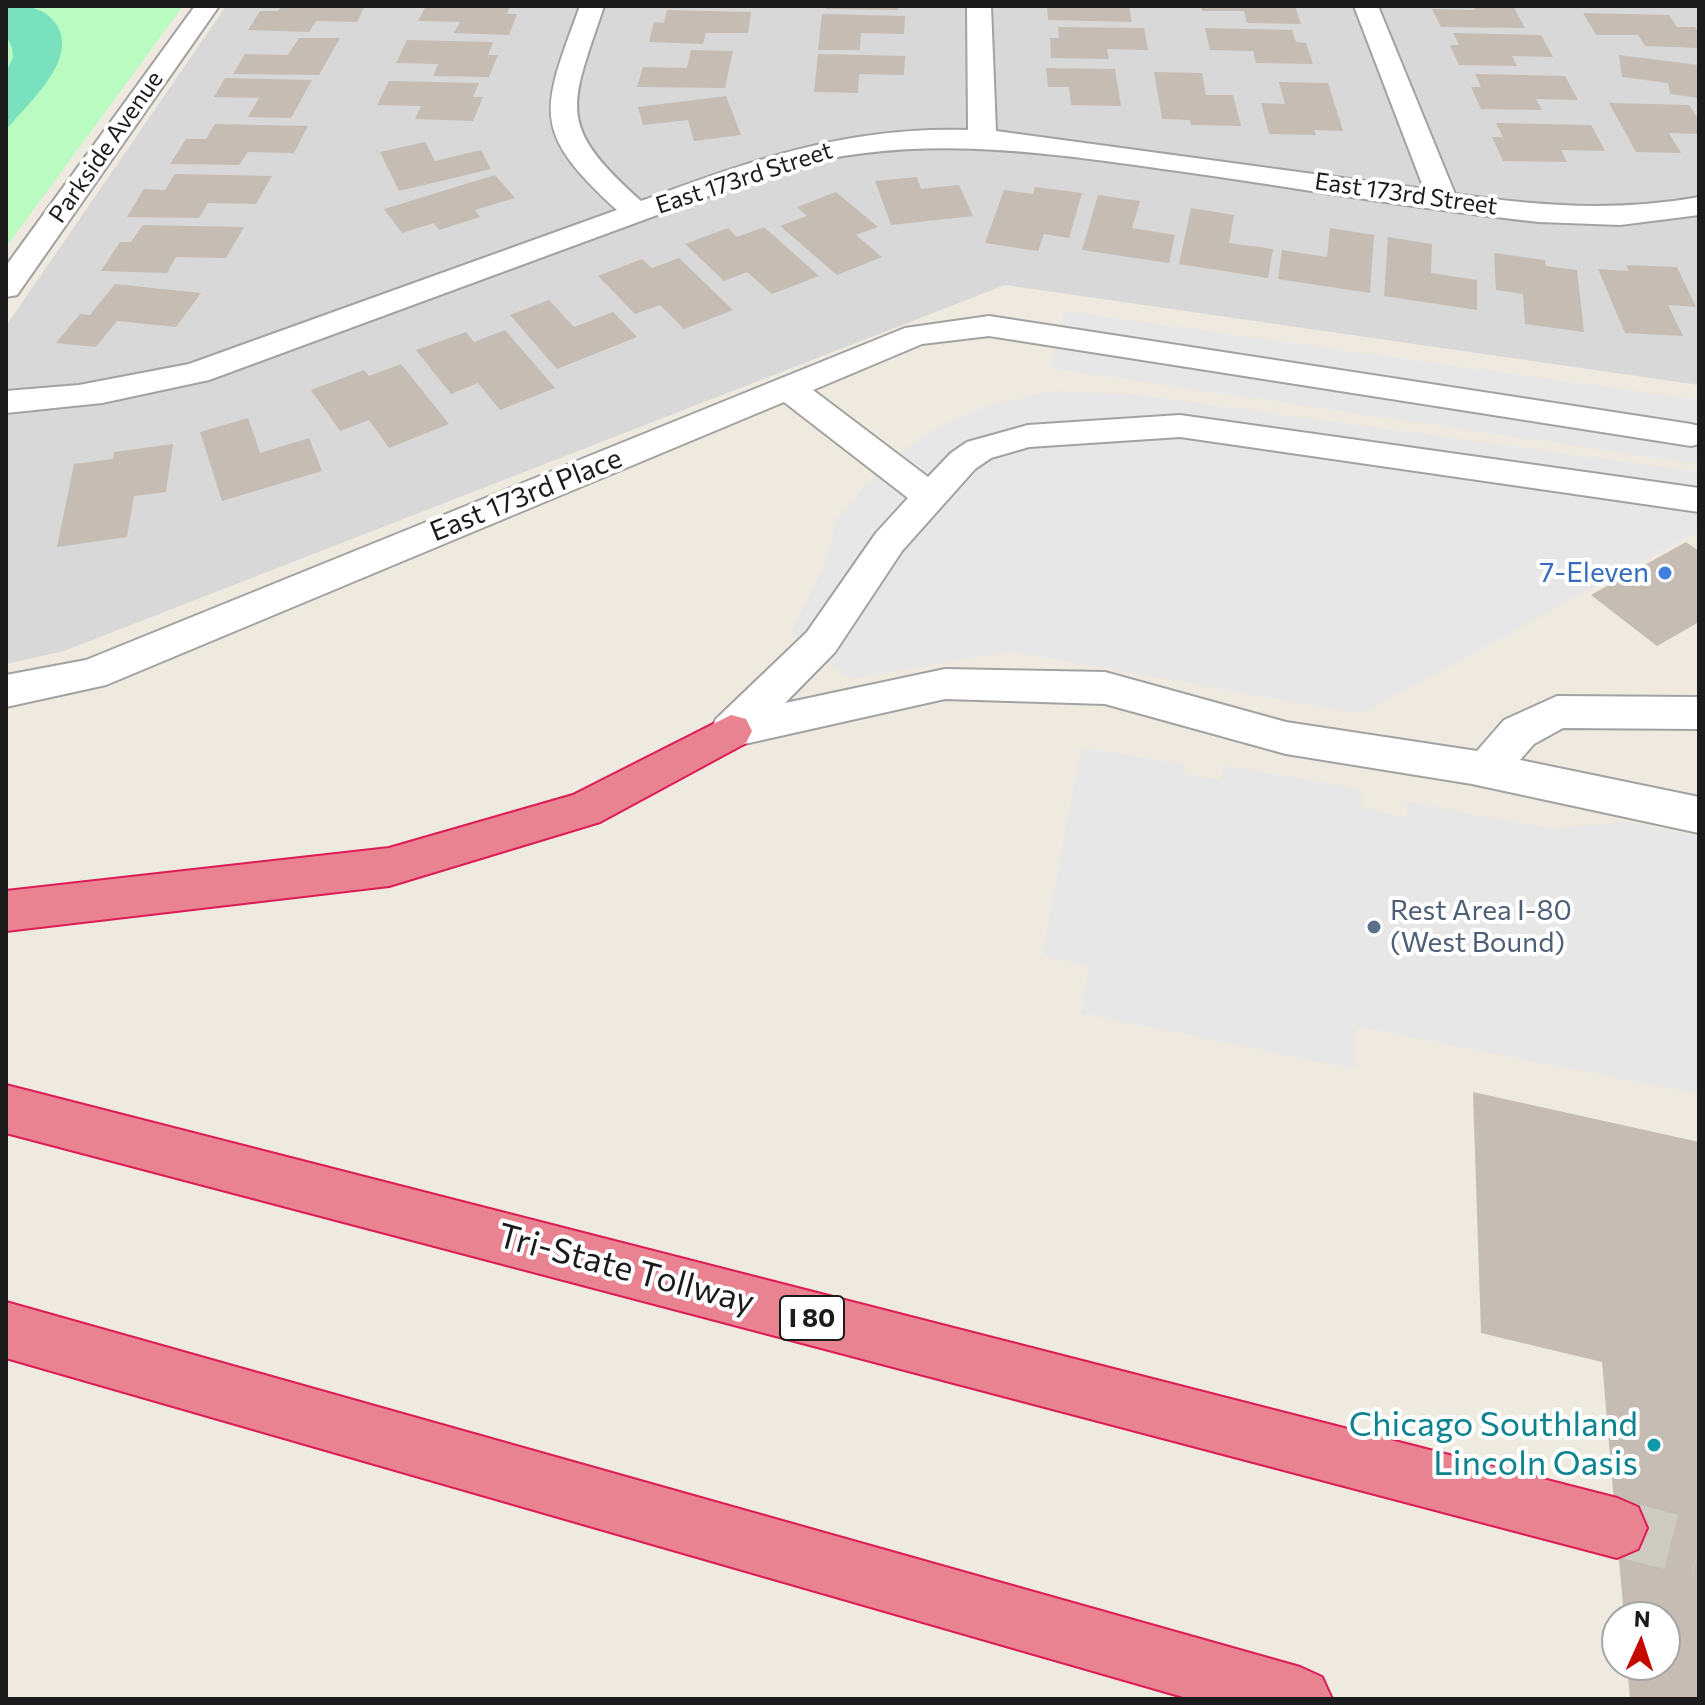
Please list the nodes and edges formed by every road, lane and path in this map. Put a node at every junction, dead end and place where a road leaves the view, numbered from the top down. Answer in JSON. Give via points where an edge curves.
{"nodes":[{"id":1,"x":207,"y":6,"type":"edge"},
{"id":2,"x":592,"y":6,"type":"edge"},
{"id":3,"x":979,"y":6,"type":"edge"},
{"id":4,"x":1366,"y":6,"type":"edge"},
{"id":5,"x":982,"y":137,"type":"junction"},
{"id":6,"x":1443,"y":200,"type":"junction"},
{"id":7,"x":1699,"y":206,"type":"edge"},
{"id":8,"x":638,"y":213,"type":"junction"},
{"id":9,"x":6,"y":288,"type":"edge"},
{"id":10,"x":787,"y":387,"type":"junction"},
{"id":11,"x":6,"y":402,"type":"edge"},
{"id":12,"x":1691,"y":435,"type":"dead end"},
{"id":13,"x":930,"y":497,"type":"junction"},
{"id":14,"x":1699,"y":500,"type":"edge"},
{"id":15,"x":6,"y":691,"type":"edge"},
{"id":16,"x":1699,"y":713,"type":"edge"},
{"id":17,"x":731,"y":731,"type":"junction"},
{"id":18,"x":1486,"y":770,"type":"junction"},
{"id":19,"x":1699,"y":815,"type":"edge"},
{"id":20,"x":6,"y":911,"type":"edge"},
{"id":21,"x":6,"y":1109,"type":"edge"},
{"id":22,"x":6,"y":1330,"type":"edge"},
{"id":23,"x":1617,"y":1528,"type":"tunnel mouth"},
{"id":24,"x":1300,"y":1699,"type":"edge"}],
"edges":[{"from":1,"to":9,"type":"street","name":"Parkside Avenue"},
{"from":2,"to":8,"type":"street","via":[[562,96],[566,135],[582,162]]},
{"from":3,"to":5,"type":"street"},
{"from":4,"to":6,"type":"street"},
{"from":5,"to":6,"type":"street","name":"East 173rd Street"},
{"from":5,"to":8,"type":"street","name":"East 173rd Street","via":[[896,138],[820,149]]},
{"from":6,"to":7,"type":"street","name":"East 173rd Street","via":[[1578,216],[1648,215]]},
{"from":8,"to":11,"type":"street","name":"East 173rd Street","via":[[197,373],[124,391]]},
{"from":10,"to":12,"type":"street","name":"East 173rd Place","via":[[916,335],[989,326]]},
{"from":10,"to":13,"type":"street"},
{"from":10,"to":15,"type":"street","name":"East 173rd Place","via":[[92,674]]},
{"from":13,"to":14,"type":"street","via":[[979,450],[1028,436],[1180,426]]},
{"from":13,"to":17,"type":"street","via":[[889,542],[821,642]]},
{"from":16,"to":18,"type":"street","via":[[1557,712],[1519,732]]},
{"from":17,"to":18,"type":"street","via":[[945,684],[1105,688],[1286,738]]},
{"from":17,"to":20,"type":"highway","via":[[585,809],[389,867]]},
{"from":18,"to":19,"type":"street"},
{"from":21,"to":23,"type":"highway","name":"Tri-State Tollway","number":"I 80"},
{"from":22,"to":24,"type":"highway"}]}
